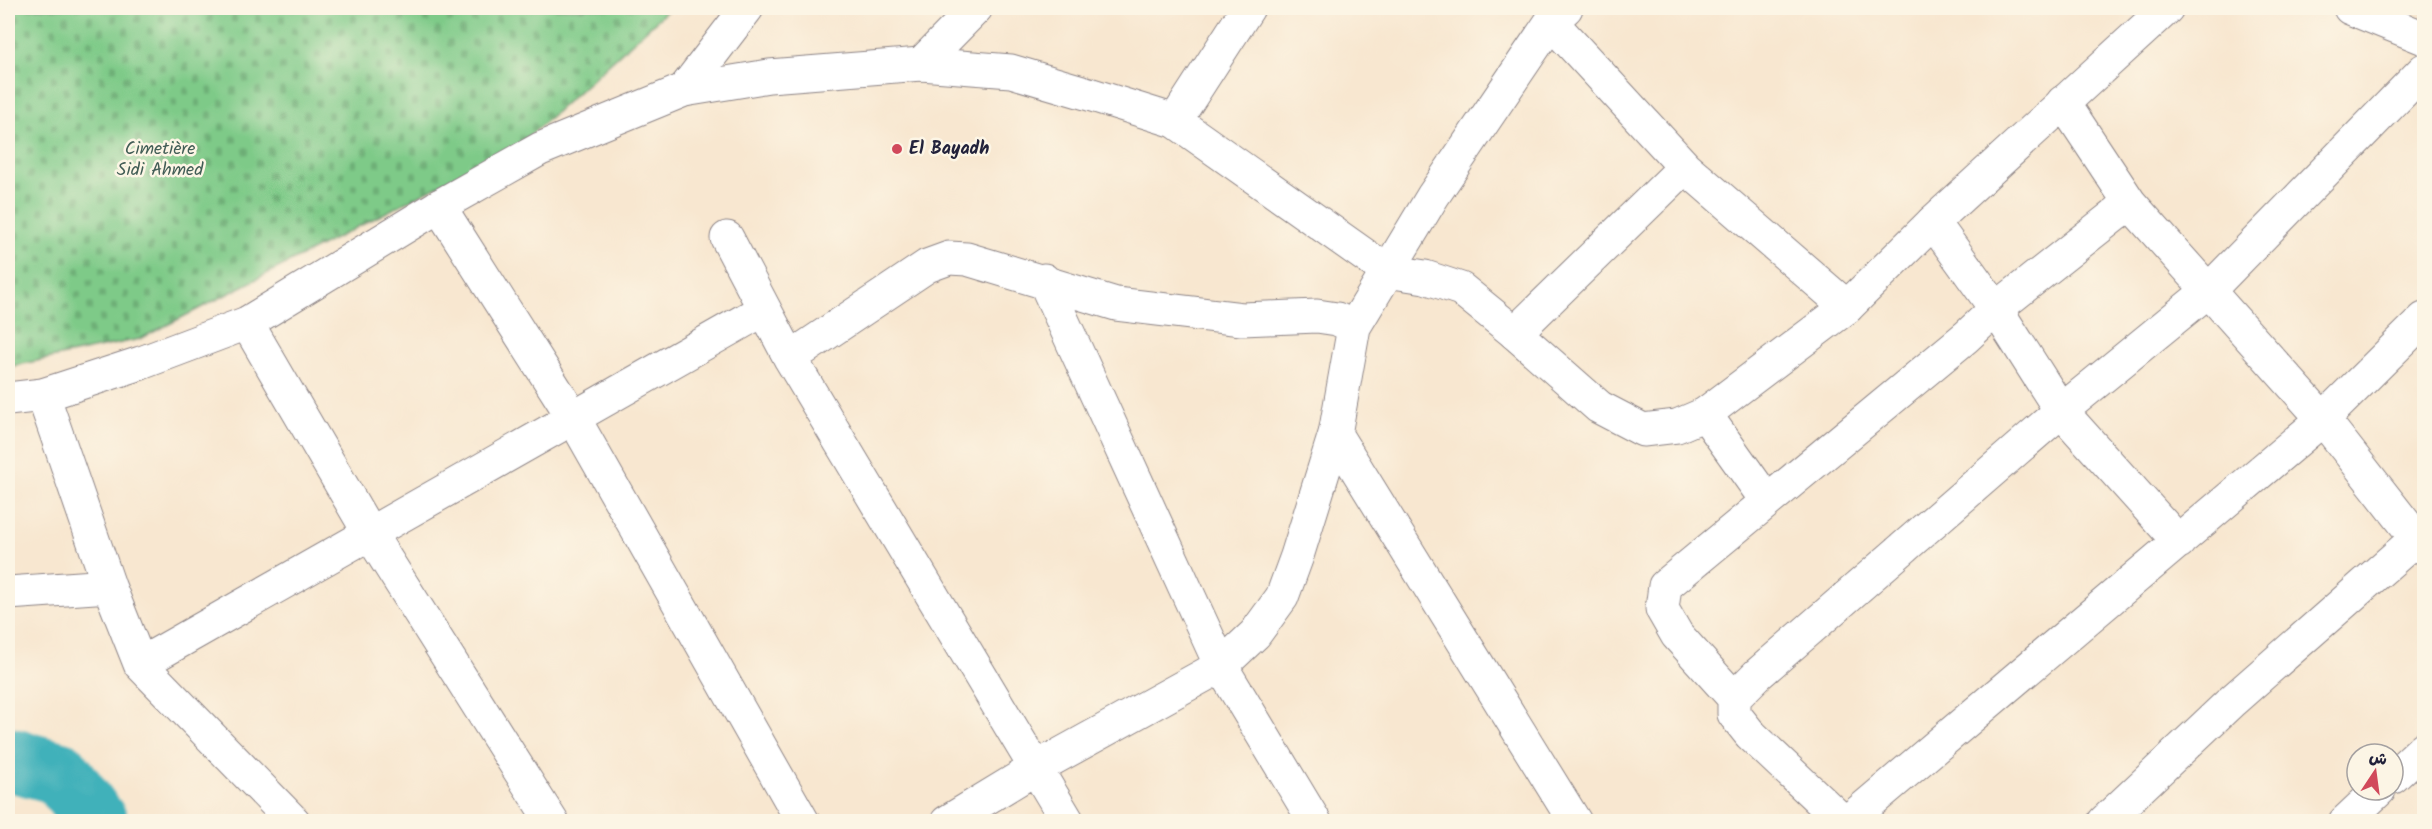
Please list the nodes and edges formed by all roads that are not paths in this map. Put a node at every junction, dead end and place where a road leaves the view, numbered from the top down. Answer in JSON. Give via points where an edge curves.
{"nodes":[{"id":1,"x":747,"y":8,"type":"edge"},
{"id":2,"x":976,"y":8,"type":"edge"},
{"id":3,"x":1248,"y":8,"type":"edge"},
{"id":4,"x":2167,"y":8,"type":"edge"},
{"id":5,"x":2350,"y":8,"type":"edge"},
{"id":6,"x":1559,"y":15,"type":"edge"},
{"id":7,"x":2424,"y":38,"type":"edge"},
{"id":8,"x":921,"y":64,"type":"junction"},
{"id":9,"x":2424,"y":70,"type":"edge"},
{"id":10,"x":684,"y":90,"type":"junction"},
{"id":11,"x":2063,"y":102,"type":"junction"},
{"id":12,"x":1175,"y":121,"type":"junction"},
{"id":13,"x":1685,"y":167,"type":"junction"},
{"id":14,"x":2130,"y":203,"type":"junction"},
{"id":15,"x":439,"y":206,"type":"junction"},
{"id":16,"x":1933,"y":222,"type":"junction"},
{"id":17,"x":727,"y":238,"type":"dead end"},
{"id":18,"x":1387,"y":271,"type":"junction"},
{"id":19,"x":1044,"y":280,"type":"junction"},
{"id":20,"x":2208,"y":291,"type":"junction"},
{"id":21,"x":1847,"y":307,"type":"junction"},
{"id":22,"x":1996,"y":309,"type":"junction"},
{"id":23,"x":763,"y":310,"type":"junction"},
{"id":24,"x":2424,"y":319,"type":"edge"},
{"id":25,"x":247,"y":323,"type":"junction"},
{"id":26,"x":1354,"y":327,"type":"junction"},
{"id":27,"x":1515,"y":333,"type":"junction"},
{"id":28,"x":790,"y":358,"type":"junction"},
{"id":29,"x":43,"y":395,"type":"junction"},
{"id":30,"x":8,"y":399,"type":"edge"},
{"id":31,"x":2061,"y":411,"type":"junction"},
{"id":32,"x":1705,"y":414,"type":"junction"},
{"id":33,"x":573,"y":417,"type":"junction"},
{"id":34,"x":2323,"y":419,"type":"junction"},
{"id":35,"x":1335,"y":434,"type":"junction"},
{"id":36,"x":1767,"y":501,"type":"junction"},
{"id":37,"x":370,"y":534,"type":"junction"},
{"id":38,"x":2422,"y":540,"type":"edge"},
{"id":39,"x":2179,"y":542,"type":"junction"},
{"id":40,"x":109,"y":586,"type":"junction"},
{"id":41,"x":8,"y":593,"type":"edge"},
{"id":42,"x":140,"y":664,"type":"junction"},
{"id":43,"x":1221,"y":666,"type":"junction"},
{"id":44,"x":1734,"y":698,"type":"junction"},
{"id":45,"x":2424,"y":748,"type":"edge"},
{"id":46,"x":2405,"y":766,"type":"edge"},
{"id":47,"x":1036,"y":768,"type":"junction"},
{"id":48,"x":2366,"y":802,"type":"edge"},
{"id":49,"x":294,"y":822,"type":"edge"},
{"id":50,"x":552,"y":822,"type":"edge"},
{"id":51,"x":803,"y":822,"type":"edge"},
{"id":52,"x":947,"y":822,"type":"edge"},
{"id":53,"x":1068,"y":822,"type":"edge"},
{"id":54,"x":1315,"y":822,"type":"edge"},
{"id":55,"x":1575,"y":822,"type":"edge"},
{"id":56,"x":1845,"y":822,"type":"edge"},
{"id":57,"x":2104,"y":822,"type":"edge"},
{"id":58,"x":2345,"y":822,"type":"edge"}],
"edges":[{"from":1,"to":10,"type":"street"},
{"from":2,"to":8,"type":"street"},
{"from":3,"to":12,"type":"street"},
{"from":4,"to":11,"type":"street"},
{"from":5,"to":7,"type":"street"},
{"from":6,"to":13,"type":"street"},
{"from":6,"to":18,"type":"street","via":[[1433,196]]},
{"from":8,"to":10,"type":"street","via":[[770,76]]},
{"from":8,"to":12,"type":"street","via":[[1011,71]]},
{"from":9,"to":20,"type":"street"},
{"from":10,"to":15,"type":"street","via":[[540,149]]},
{"from":11,"to":14,"type":"street"},
{"from":11,"to":16,"type":"street"},
{"from":12,"to":18,"type":"street"},
{"from":13,"to":21,"type":"street"},
{"from":13,"to":27,"type":"street"},
{"from":14,"to":20,"type":"street"},
{"from":14,"to":22,"type":"street"},
{"from":15,"to":25,"type":"street"},
{"from":15,"to":33,"type":"street"},
{"from":16,"to":21,"type":"street"},
{"from":16,"to":22,"type":"street"},
{"from":17,"to":23,"type":"street"},
{"from":18,"to":26,"type":"street"},
{"from":18,"to":27,"type":"street","via":[[1425,277],[1461,289]]},
{"from":19,"to":26,"type":"street","via":[[1116,304],[1242,319],[1317,316]]},
{"from":19,"to":28,"type":"street","via":[[968,259],[949,258],[927,266]]},
{"from":19,"to":43,"type":"street"},
{"from":20,"to":31,"type":"street"},
{"from":20,"to":34,"type":"street"},
{"from":21,"to":32,"type":"street"},
{"from":22,"to":31,"type":"street"},
{"from":22,"to":36,"type":"street"},
{"from":23,"to":28,"type":"street"},
{"from":23,"to":33,"type":"street"},
{"from":24,"to":34,"type":"street"},
{"from":25,"to":29,"type":"street"},
{"from":25,"to":37,"type":"street"},
{"from":26,"to":35,"type":"street"},
{"from":27,"to":32,"type":"street","via":[[1599,407],[1643,430],[1677,426]]},
{"from":28,"to":47,"type":"street"},
{"from":29,"to":30,"type":"street"},
{"from":29,"to":40,"type":"street"},
{"from":31,"to":39,"type":"street"},
{"from":31,"to":44,"type":"street"},
{"from":32,"to":36,"type":"street"},
{"from":33,"to":37,"type":"street"},
{"from":33,"to":51,"type":"street"},
{"from":34,"to":38,"type":"street"},
{"from":34,"to":39,"type":"street"},
{"from":35,"to":43,"type":"street","via":[[1282,597],[1254,634]]},
{"from":35,"to":55,"type":"street"},
{"from":36,"to":44,"type":"street","via":[[1665,586],[1662,609],[1677,635]]},
{"from":37,"to":42,"type":"street"},
{"from":37,"to":50,"type":"street"},
{"from":38,"to":57,"type":"street","via":[[2232,701]]},
{"from":39,"to":56,"type":"street"},
{"from":40,"to":41,"type":"street"},
{"from":40,"to":42,"type":"street"},
{"from":42,"to":49,"type":"street"},
{"from":43,"to":47,"type":"street"},
{"from":43,"to":54,"type":"street"},
{"from":44,"to":56,"type":"street","via":[[1734,714],[1750,734]]},
{"from":45,"to":46,"type":"street"},
{"from":47,"to":52,"type":"street"},
{"from":47,"to":53,"type":"street"},
{"from":48,"to":58,"type":"street"}]}
